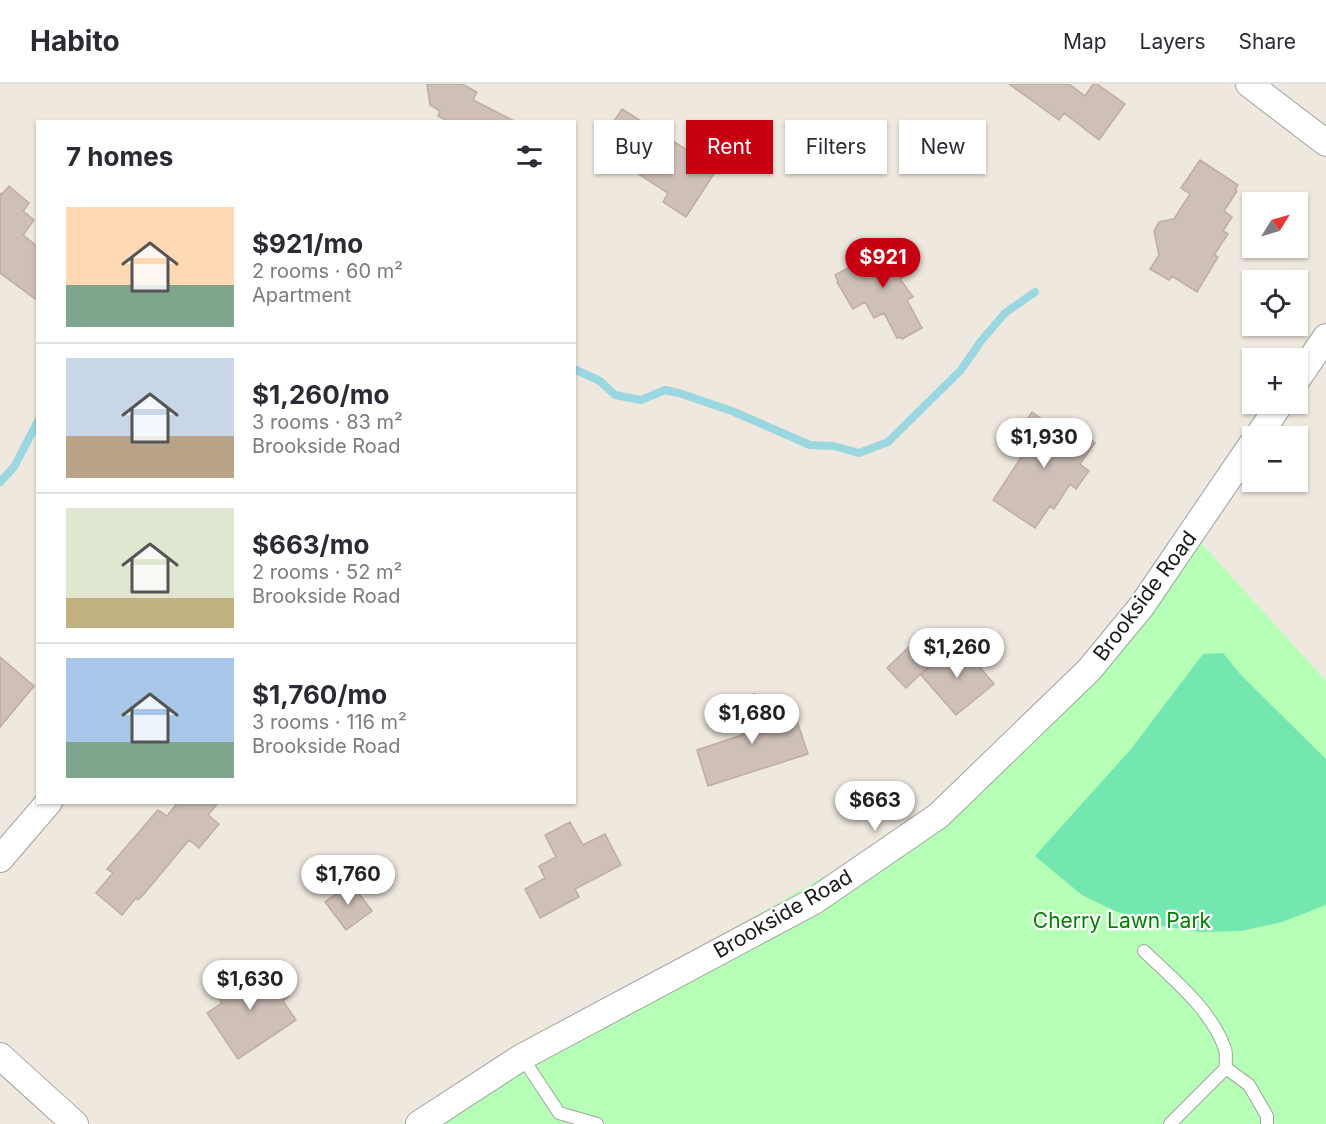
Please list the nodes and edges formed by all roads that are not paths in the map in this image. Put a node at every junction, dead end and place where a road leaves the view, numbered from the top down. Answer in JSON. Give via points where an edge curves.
{"nodes":[{"id":1,"x":1249,"y":84,"type":"edge"},
{"id":2,"x":1326,"y":143,"type":"edge"},
{"id":3,"x":1326,"y":337,"type":"edge"},
{"id":4,"x":1308,"y":363,"type":"edge"},
{"id":5,"x":1242,"y":459,"type":"edge"},
{"id":6,"x":47,"y":804,"type":"edge"},
{"id":7,"x":0,"y":859,"type":"edge"},
{"id":8,"x":1144,"y":951,"type":"dead end"},
{"id":9,"x":0,"y":1056,"type":"edge"},
{"id":10,"x":522,"y":1057,"type":"junction"},
{"id":11,"x":1226,"y":1068,"type":"junction"},
{"id":12,"x":75,"y":1124,"type":"edge"},
{"id":13,"x":420,"y":1124,"type":"edge"},
{"id":14,"x":597,"y":1124,"type":"edge"},
{"id":15,"x":1170,"y":1124,"type":"edge"},
{"id":16,"x":1267,"y":1124,"type":"edge"}],
"edges":[{"from":1,"to":2,"type":"street"},
{"from":3,"to":4,"type":"street"},
{"from":5,"to":10,"type":"street","name":"Brookside Road","via":[[1141,607],[1089,670],[938,816],[814,901]]},
{"from":6,"to":7,"type":"street"},
{"from":8,"to":11,"type":"lane","via":[[1208,1017],[1225,1050]]},
{"from":9,"to":12,"type":"street"},
{"from":10,"to":13,"type":"street","name":"Brookside Road"},
{"from":10,"to":14,"type":"lane","via":[[559,1113]]},
{"from":11,"to":15,"type":"lane"},
{"from":11,"to":16,"type":"lane","via":[[1250,1085],[1267,1116]]}]}
